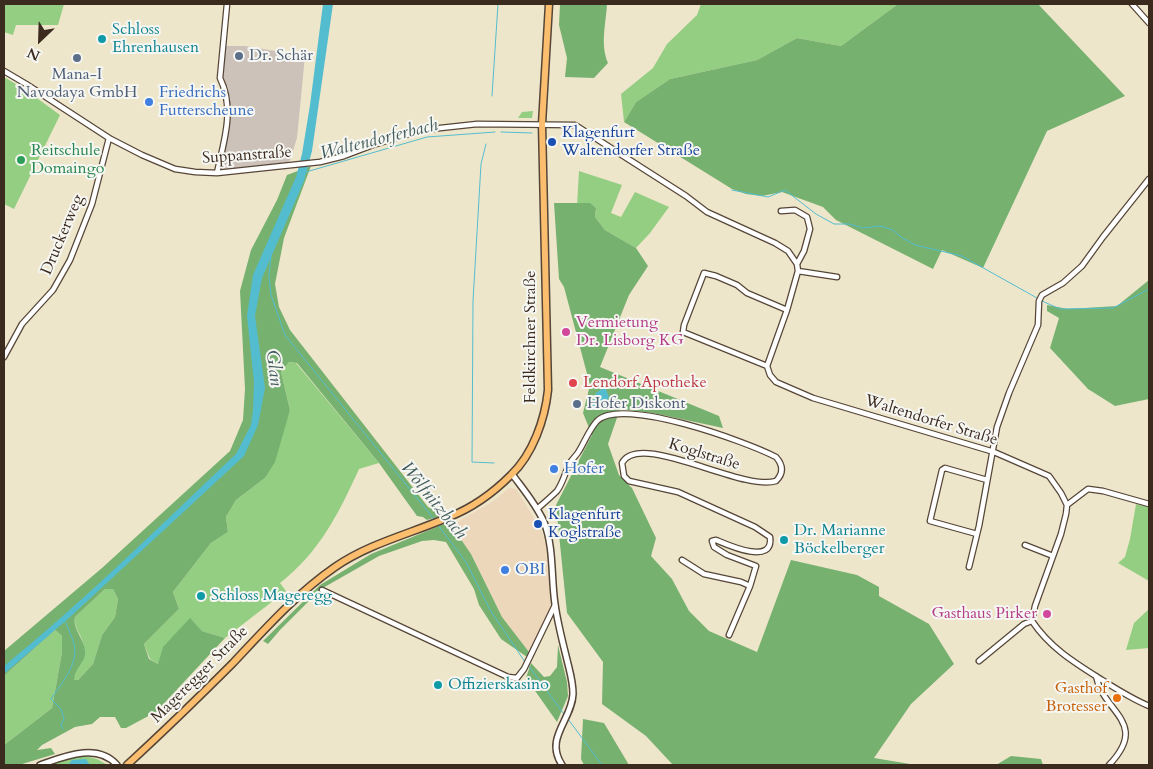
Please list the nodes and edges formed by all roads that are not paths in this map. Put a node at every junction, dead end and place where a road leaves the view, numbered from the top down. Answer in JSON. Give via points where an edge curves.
{"nodes":[{"id":1,"x":227,"y":4,"type":"edge"},
{"id":2,"x":549,"y":4,"type":"edge"},
{"id":3,"x":1132,"y":4,"type":"edge"},
{"id":4,"x":1149,"y":23,"type":"edge"},
{"id":5,"x":4,"y":72,"type":"edge"},
{"id":6,"x":542,"y":124,"type":"junction"},
{"id":7,"x":109,"y":138,"type":"junction"},
{"id":8,"x":217,"y":173,"type":"junction"},
{"id":9,"x":1149,"y":179,"type":"edge"},
{"id":10,"x":782,"y":211,"type":"dead end"},
{"id":11,"x":797,"y":264,"type":"junction"},
{"id":12,"x":798,"y":271,"type":"junction"},
{"id":13,"x":837,"y":277,"type":"dead end"},
{"id":14,"x":787,"y":310,"type":"junction"},
{"id":15,"x":4,"y":357,"type":"edge"},
{"id":16,"x":767,"y":366,"type":"junction"},
{"id":17,"x":994,"y":452,"type":"junction"},
{"id":18,"x":512,"y":474,"type":"junction"},
{"id":19,"x":987,"y":480,"type":"junction"},
{"id":20,"x":1066,"y":504,"type":"junction"},
{"id":21,"x":1149,"y":504,"type":"edge"},
{"id":22,"x":537,"y":509,"type":"junction"},
{"id":23,"x":449,"y":518,"type":"joint"},
{"id":24,"x":977,"y":534,"type":"junction"},
{"id":25,"x":1025,"y":545,"type":"dead end"},
{"id":26,"x":1053,"y":556,"type":"junction"},
{"id":27,"x":682,"y":560,"type":"dead end"},
{"id":28,"x":969,"y":567,"type":"dead end"},
{"id":29,"x":750,"y":586,"type":"junction"},
{"id":30,"x":322,"y":590,"type":"dead end"},
{"id":31,"x":555,"y":605,"type":"junction"},
{"id":32,"x":1032,"y":621,"type":"junction"},
{"id":33,"x":729,"y":635,"type":"dead end"},
{"id":34,"x":979,"y":661,"type":"dead end"},
{"id":35,"x":1096,"y":676,"type":"junction"},
{"id":36,"x":1149,"y":706,"type":"edge"},
{"id":37,"x":40,"y":765,"type":"edge"},
{"id":38,"x":117,"y":765,"type":"edge"},
{"id":39,"x":126,"y":765,"type":"edge"},
{"id":40,"x":562,"y":765,"type":"edge"},
{"id":41,"x":1109,"y":765,"type":"edge"}],
"edges":[{"from":1,"to":8,"type":"street","via":[[220,78],[228,104],[228,121]]},
{"from":2,"to":6,"type":"main road","name":"Feldkirchner Straße"},
{"from":3,"to":4,"type":"street"},
{"from":5,"to":7,"type":"street","name":"Suppanstraße"},
{"from":6,"to":8,"type":"street","name":"Suppanstraße","via":[[477,124],[422,130],[314,163]]},
{"from":6,"to":11,"type":"street","via":[[575,125],[707,212],[788,251]]},
{"from":6,"to":18,"type":"main road","name":"Feldkirchner Straße","via":[[548,390],[539,428],[528,452]]},
{"from":7,"to":8,"type":"street","name":"Suppanstraße","via":[[175,169]]},
{"from":7,"to":15,"type":"street","name":"Druckerweg","via":[[92,204],[70,260],[53,290],[22,324]]},
{"from":9,"to":17,"type":"street","via":[[1082,266],[1039,300],[1038,326],[997,427]]},
{"from":10,"to":11,"type":"street","via":[[795,210],[807,217],[810,229]]},
{"from":11,"to":12,"type":"street"},
{"from":12,"to":13,"type":"street"},
{"from":12,"to":14,"type":"street"},
{"from":14,"to":16,"type":"street"},
{"from":14,"to":16,"type":"street","via":[[704,273],[684,325],[686,334]]},
{"from":16,"to":17,"type":"street","name":"Waltendorfer Straße","via":[[776,382],[813,398]]},
{"from":17,"to":19,"type":"street"},
{"from":17,"to":20,"type":"street","name":"Waltendorfer Straße","via":[[1049,476]]},
{"from":18,"to":22,"type":"street"},
{"from":18,"to":23,"type":"main road","name":"Feldkirchner Straße","via":[[476,504]]},
{"from":19,"to":24,"type":"street"},
{"from":19,"to":24,"type":"street","via":[[945,468],[942,470],[930,521]]},
{"from":20,"to":21,"type":"street","via":[[1088,490],[1103,490]]},
{"from":20,"to":26,"type":"street"},
{"from":22,"to":29,"type":"street","name":"Koglstraße","via":[[558,490],[570,462],[598,420],[605,416],[637,415],[710,430],[776,456],[782,467],[780,477],[769,483],[758,483],[673,458],[640,453],[624,458],[622,469],[629,481],[678,492],[770,537],[770,547],[760,552],[712,541],[714,547],[728,555],[756,566]]},
{"from":22,"to":31,"type":"street","via":[[547,532]]},
{"from":23,"to":39,"type":"main road","name":"Mageregger Straße","via":[[367,549],[308,587],[186,710]]},
{"from":24,"to":28,"type":"street"},
{"from":25,"to":26,"type":"street"},
{"from":26,"to":32,"type":"street"},
{"from":27,"to":29,"type":"street","via":[[704,574]]},
{"from":29,"to":33,"type":"street","name":"Koglstraße"},
{"from":30,"to":31,"type":"street","via":[[508,677],[517,678]]},
{"from":31,"to":40,"type":"street","via":[[572,687],[572,699],[555,746]]},
{"from":32,"to":34,"type":"street"},
{"from":32,"to":35,"type":"street","via":[[1052,646]]},
{"from":35,"to":36,"type":"street"},
{"from":35,"to":41,"type":"street","via":[[1098,686],[1120,714],[1125,728],[1125,742]]},
{"from":37,"to":38,"type":"street","via":[[68,755],[88,753],[109,758]]}]}
